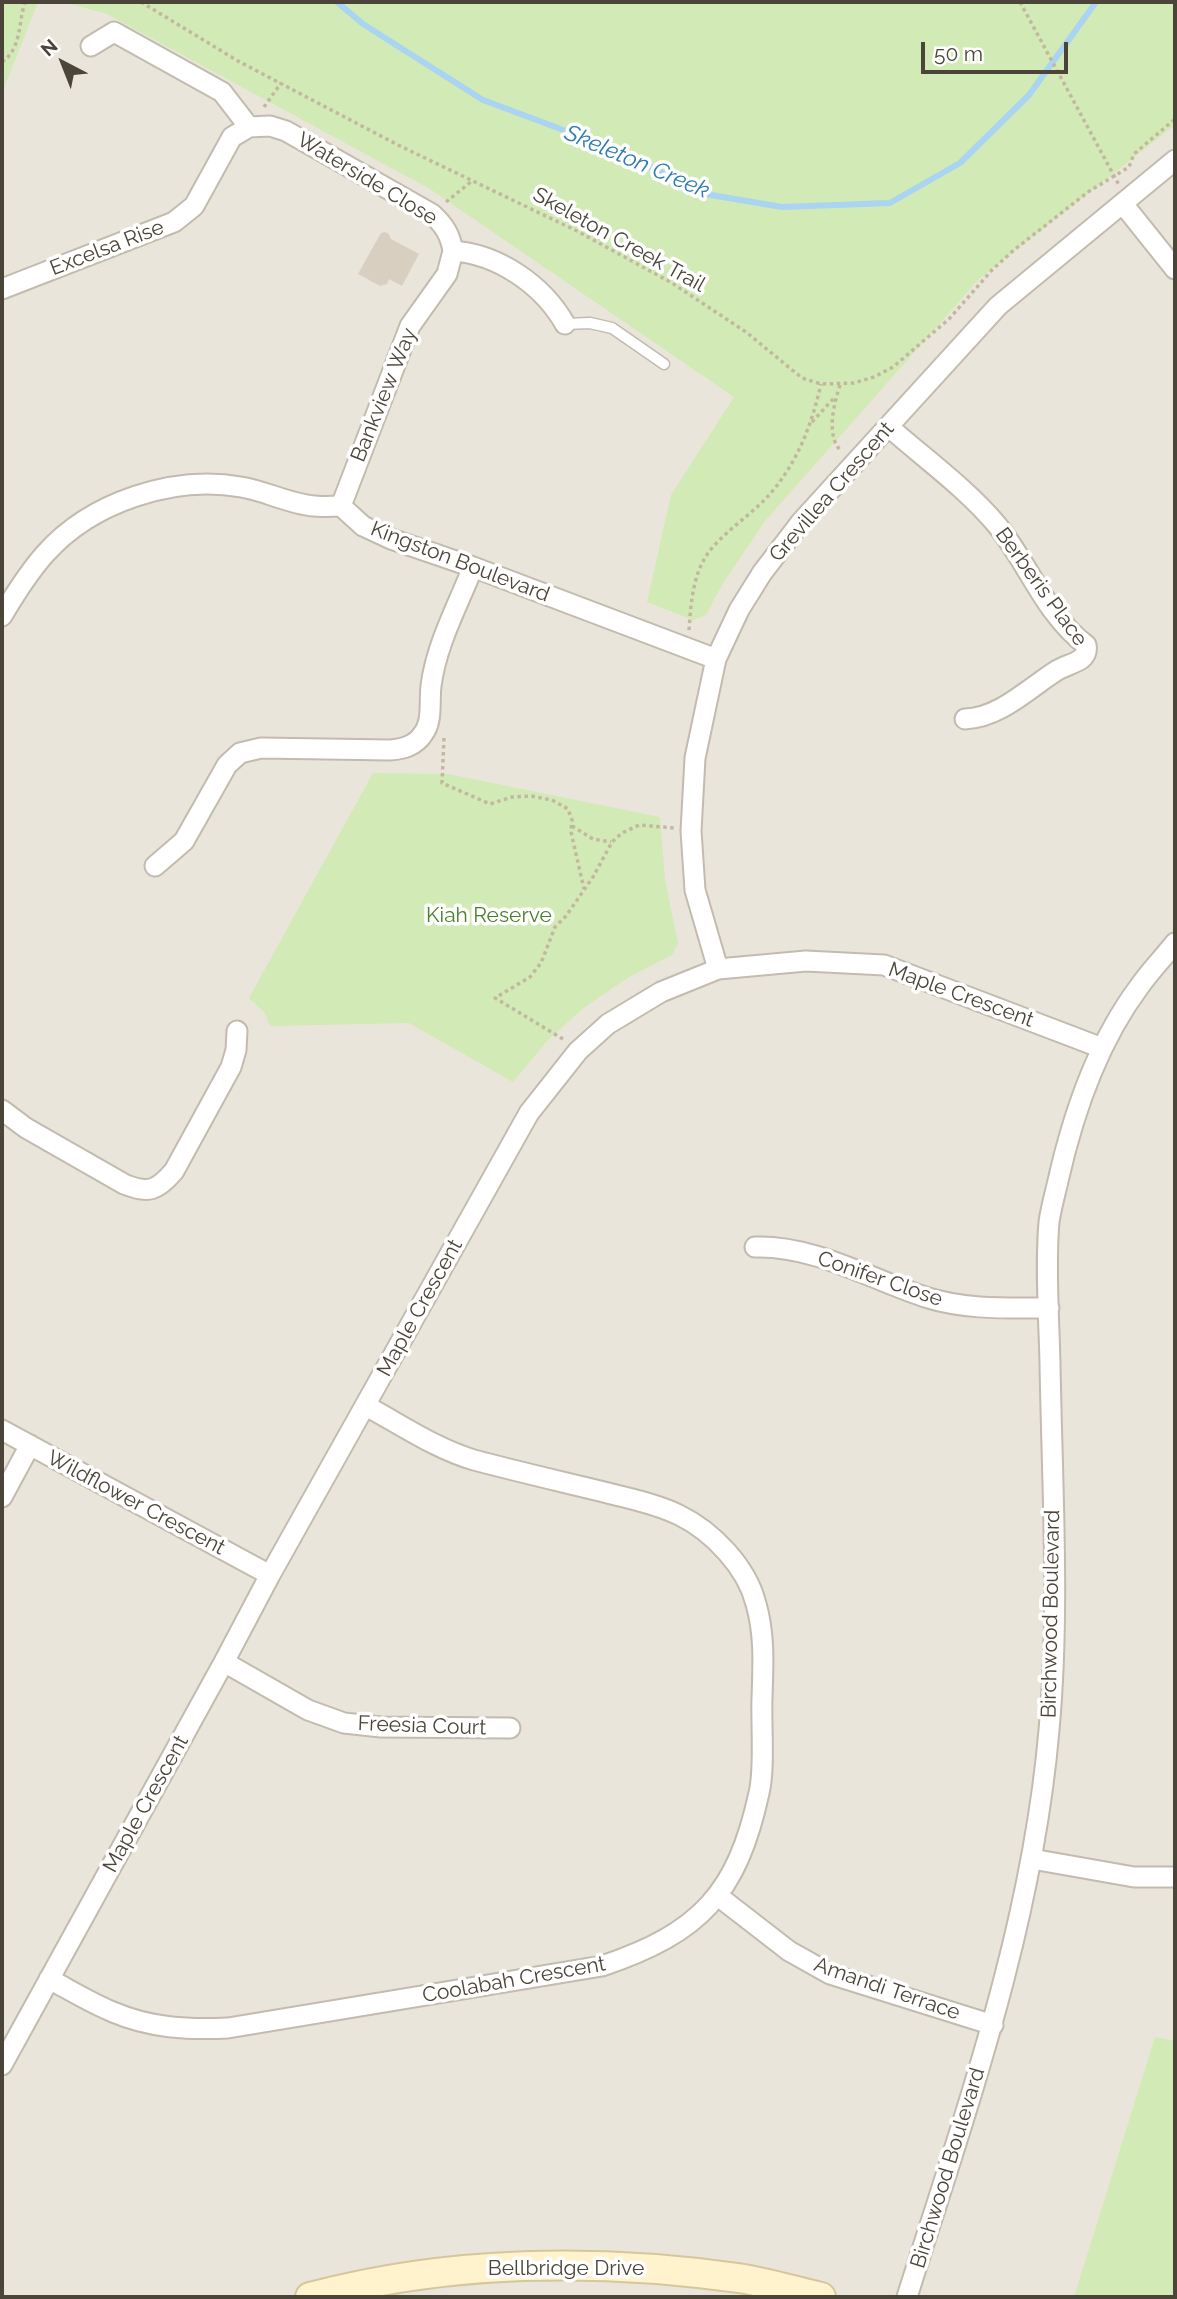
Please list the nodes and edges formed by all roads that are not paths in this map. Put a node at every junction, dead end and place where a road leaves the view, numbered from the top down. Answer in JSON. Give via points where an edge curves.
{"nodes":[{"id":1,"x":91,"y":46,"type":"dead end"},
{"id":2,"x":249,"y":127,"type":"junction"},
{"id":3,"x":1175,"y":160,"type":"edge"},
{"id":4,"x":1123,"y":204,"type":"junction"},
{"id":5,"x":453,"y":251,"type":"junction"},
{"id":6,"x":1175,"y":269,"type":"edge"},
{"id":7,"x":2,"y":289,"type":"edge"},
{"id":8,"x":565,"y":324,"type":"joint"},
{"id":9,"x":664,"y":364,"type":"dead end"},
{"id":10,"x":889,"y":427,"type":"junction"},
{"id":11,"x":341,"y":506,"type":"junction"},
{"id":12,"x":473,"y":567,"type":"junction"},
{"id":13,"x":2,"y":616,"type":"edge"},
{"id":14,"x":716,"y":659,"type":"junction"},
{"id":15,"x":965,"y":719,"type":"dead end"},
{"id":16,"x":155,"y":866,"type":"dead end"},
{"id":17,"x":1175,"y":943,"type":"edge"},
{"id":18,"x":718,"y":970,"type":"junction"},
{"id":19,"x":237,"y":1031,"type":"dead end"},
{"id":20,"x":1102,"y":1048,"type":"junction"},
{"id":21,"x":2,"y":1110,"type":"edge"},
{"id":22,"x":755,"y":1248,"type":"dead end"},
{"id":23,"x":1049,"y":1308,"type":"junction"},
{"id":24,"x":366,"y":1406,"type":"junction"},
{"id":25,"x":2,"y":1430,"type":"edge"},
{"id":26,"x":30,"y":1446,"type":"junction"},
{"id":27,"x":2,"y":1497,"type":"edge"},
{"id":28,"x":270,"y":1575,"type":"junction"},
{"id":29,"x":224,"y":1662,"type":"junction"},
{"id":30,"x":510,"y":1728,"type":"dead end"},
{"id":31,"x":1032,"y":1859,"type":"junction"},
{"id":32,"x":1175,"y":1877,"type":"edge"},
{"id":33,"x":718,"y":1896,"type":"junction"},
{"id":34,"x":49,"y":1979,"type":"junction"},
{"id":35,"x":993,"y":2025,"type":"junction"},
{"id":36,"x":2,"y":2065,"type":"edge"},
{"id":37,"x":310,"y":2297,"type":"edge"},
{"id":38,"x":821,"y":2297,"type":"edge"},
{"id":39,"x":907,"y":2297,"type":"edge"}],
"edges":[{"from":1,"to":2,"type":"street","via":[[114,32],[222,92]]},
{"from":2,"to":5,"type":"street","name":"Waterside Close","via":[[286,131],[432,214],[444,225]]},
{"from":2,"to":7,"type":"street","name":"Excelsa Rise","via":[[232,137],[194,206],[174,222]]},
{"from":3,"to":4,"type":"street","name":"Grevillea Crescent"},
{"from":4,"to":6,"type":"street"},
{"from":4,"to":10,"type":"street","name":"Grevillea Crescent","via":[[998,306]]},
{"from":5,"to":8,"type":"street","via":[[499,262],[540,292]]},
{"from":5,"to":11,"type":"street","name":"Bankview Way","via":[[447,274],[410,326]]},
{"from":8,"to":9,"type":"lane","via":[[612,328]]},
{"from":10,"to":14,"type":"street","name":"Grevillea Crescent","via":[[801,522],[762,573]]},
{"from":10,"to":15,"type":"street","name":"Berberis Place","via":[[998,526],[1064,627],[1086,645],[1082,659],[996,711]]},
{"from":11,"to":12,"type":"street","name":"Kingston Boulevard","via":[[363,526],[382,535]]},
{"from":11,"to":13,"type":"street","via":[[312,506],[241,486],[191,485],[149,493],[117,504],[69,534],[20,586]]},
{"from":12,"to":14,"type":"street","name":"Kingston Boulevard"},
{"from":12,"to":16,"type":"street","via":[[436,659],[423,735],[403,749],[261,748],[240,753],[227,765],[184,841]]},
{"from":14,"to":18,"type":"street","name":"Grevillea Crescent","via":[[695,758],[691,831],[695,890]]},
{"from":17,"to":20,"type":"street","name":"Birchwood Boulevard","via":[[1138,988]]},
{"from":18,"to":20,"type":"street","name":"Maple Crescent","via":[[806,961],[884,965]]},
{"from":18,"to":24,"type":"street","name":"Maple Crescent","via":[[661,992],[608,1024],[578,1051],[529,1113]]},
{"from":19,"to":21,"type":"street","via":[[231,1067],[174,1171],[151,1190],[124,1184]]},
{"from":20,"to":23,"type":"street","name":"Birchwood Boulevard","via":[[1064,1155],[1049,1222]]},
{"from":22,"to":23,"type":"street","name":"Conifer Close","via":[[796,1250],[954,1305]]},
{"from":23,"to":31,"type":"street","name":"Birchwood Boulevard","via":[[1053,1618],[1049,1730]]},
{"from":24,"to":28,"type":"street","name":"Maple Crescent"},
{"from":24,"to":33,"type":"street","name":"Coolabah Crescent","via":[[471,1459],[678,1514],[727,1550],[756,1601],[763,1640],[760,1790],[747,1843]]},
{"from":25,"to":26,"type":"street","name":"Wildflower Crescent"},
{"from":26,"to":27,"type":"street"},
{"from":26,"to":28,"type":"street","name":"Wildflower Crescent"},
{"from":28,"to":29,"type":"street","name":"Maple Crescent"},
{"from":29,"to":30,"type":"street","name":"Freesia Court","via":[[307,1710],[344,1723]]},
{"from":29,"to":34,"type":"street","name":"Maple Crescent"},
{"from":31,"to":32,"type":"street","via":[[1134,1877]]},
{"from":31,"to":35,"type":"street","name":"Birchwood Boulevard"},
{"from":33,"to":34,"type":"street","name":"Coolabah Crescent","via":[[673,1936],[603,1966],[228,2028],[153,2025],[113,2012]]},
{"from":33,"to":35,"type":"street","name":"Amandi Terrace","via":[[789,1951],[830,1974]]},
{"from":34,"to":36,"type":"street","name":"Maple Crescent"},
{"from":35,"to":39,"type":"street","name":"Birchwood Boulevard"},
{"from":37,"to":38,"type":"street","name":"Bellbridge Drive","via":[[435,2273],[531,2266],[640,2267],[741,2278]]}]}
